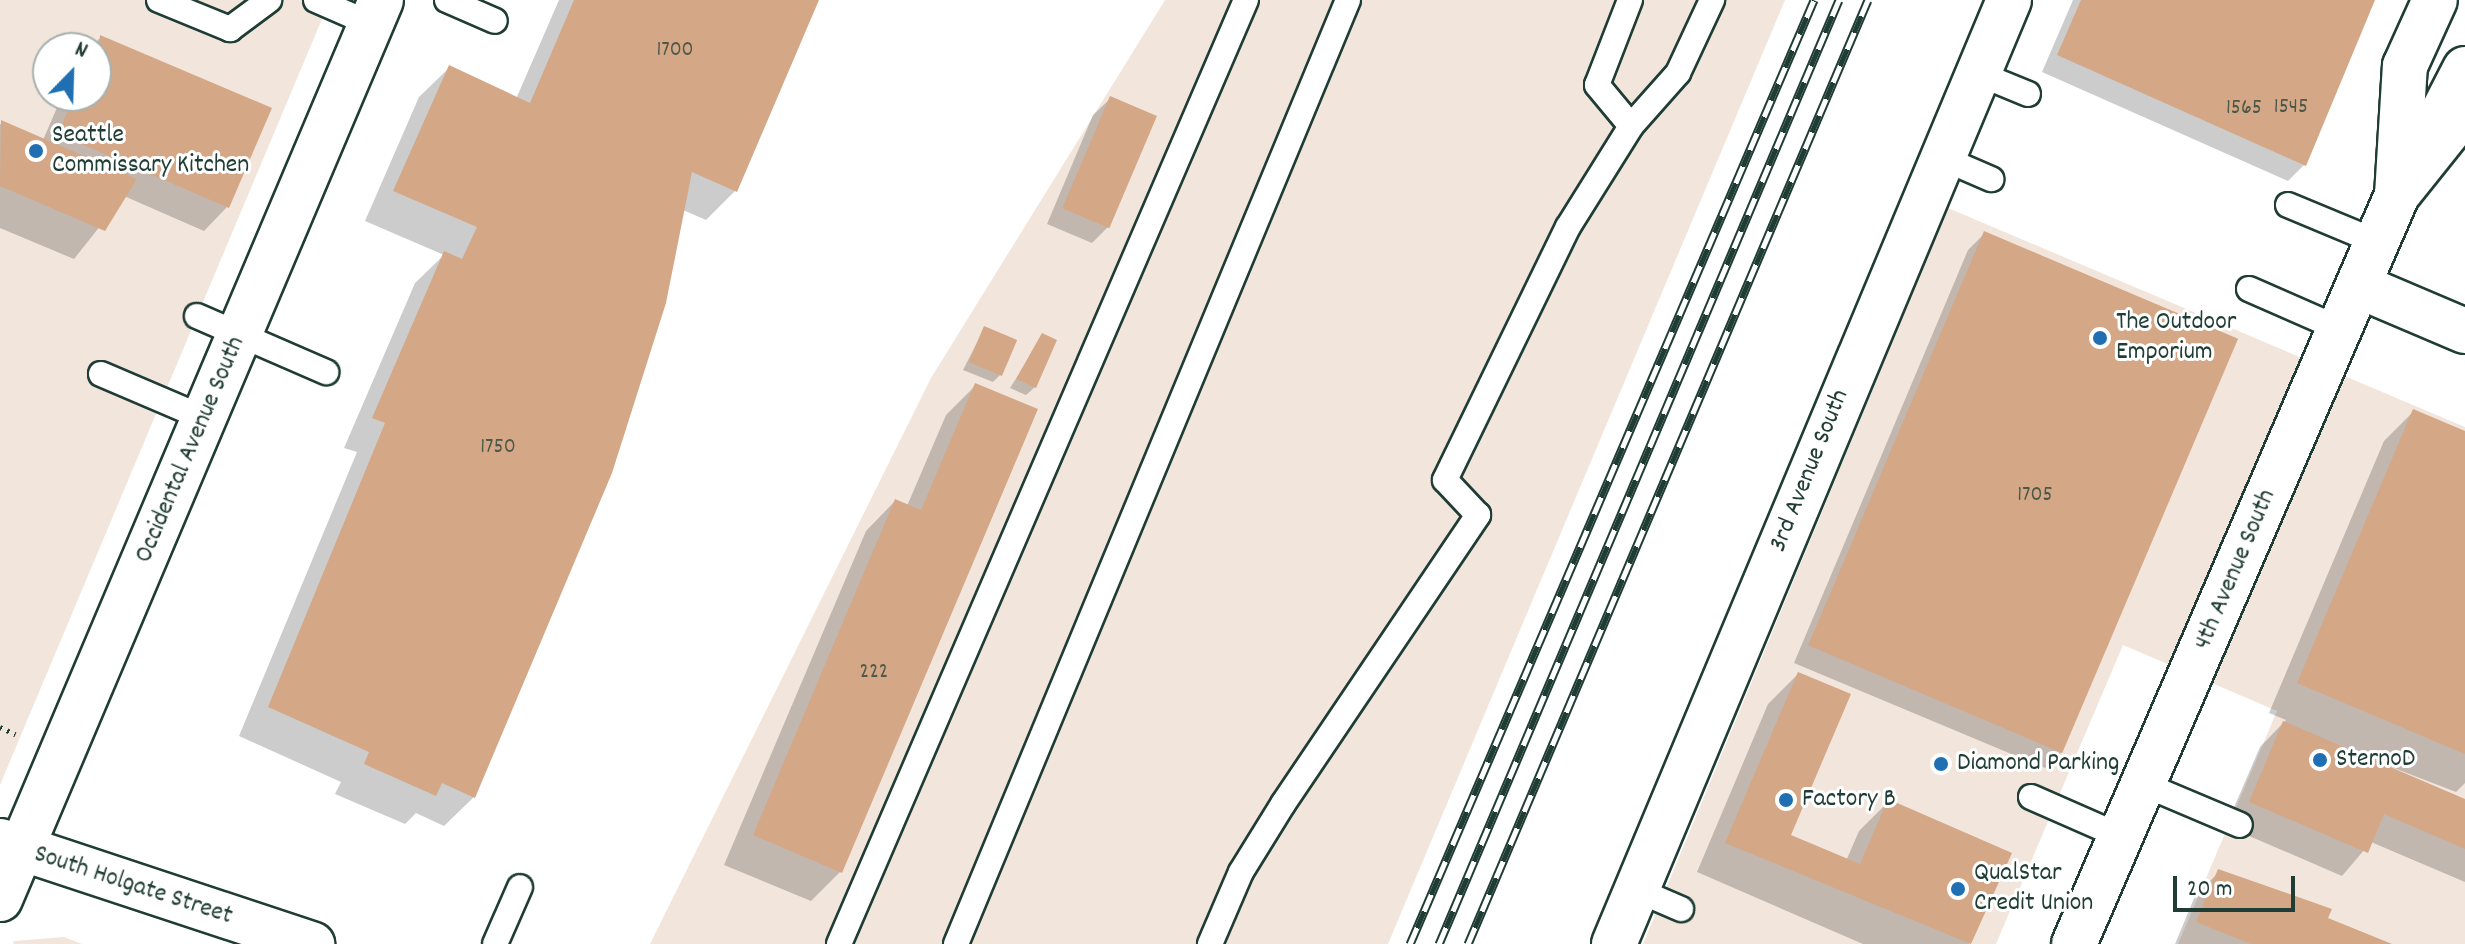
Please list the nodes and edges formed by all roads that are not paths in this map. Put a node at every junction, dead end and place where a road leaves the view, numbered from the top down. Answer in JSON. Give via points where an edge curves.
{"nodes":[{"id":1,"x":159,"y":0,"type":"edge"},
{"id":2,"x":269,"y":0,"type":"edge"},
{"id":3,"x":316,"y":0,"type":"edge"},
{"id":4,"x":447,"y":0,"type":"edge"},
{"id":5,"x":1246,"y":0,"type":"edge"},
{"id":6,"x":1348,"y":0,"type":"edge"},
{"id":7,"x":1630,"y":0,"type":"edge"},
{"id":8,"x":1712,"y":0,"type":"edge"},
{"id":9,"x":2009,"y":0,"type":"edge"},
{"id":10,"x":2435,"y":0,"type":"edge"},
{"id":11,"x":376,"y":12,"type":"edge"},
{"id":12,"x":495,"y":21,"type":"dead end"},
{"id":13,"x":2465,"y":69,"type":"edge"},
{"id":14,"x":1977,"y":73,"type":"junction"},
{"id":15,"x":2028,"y":94,"type":"dead end"},
{"id":16,"x":2465,"y":110,"type":"edge"},
{"id":17,"x":1631,"y":126,"type":"junction"},
{"id":18,"x":1940,"y":157,"type":"junction"},
{"id":19,"x":1991,"y":179,"type":"dead end"},
{"id":20,"x":2397,"y":195,"type":"junction"},
{"id":21,"x":2288,"y":205,"type":"dead end"},
{"id":22,"x":2377,"y":242,"type":"junction"},
{"id":23,"x":2359,"y":286,"type":"junction"},
{"id":24,"x":2249,"y":289,"type":"dead end"},
{"id":25,"x":197,"y":316,"type":"dead end"},
{"id":26,"x":2340,"y":329,"type":"junction"},
{"id":27,"x":2465,"y":331,"type":"edge"},
{"id":28,"x":239,"y":335,"type":"junction"},
{"id":29,"x":326,"y":372,"type":"dead end"},
{"id":30,"x":101,"y":374,"type":"dead end"},
{"id":31,"x":204,"y":418,"type":"junction"},
{"id":32,"x":2143,"y":784,"type":"junction"},
{"id":33,"x":2031,"y":797,"type":"dead end"},
{"id":34,"x":2240,"y":825,"type":"dead end"},
{"id":35,"x":2120,"y":836,"type":"junction"},
{"id":36,"x":10,"y":845,"type":"edge"},
{"id":37,"x":520,"y":887,"type":"dead end"},
{"id":38,"x":1637,"y":890,"type":"junction"},
{"id":39,"x":0,"y":899,"type":"edge"},
{"id":40,"x":1681,"y":909,"type":"dead end"},
{"id":41,"x":2085,"y":940,"type":"edge"},
{"id":42,"x":312,"y":944,"type":"edge"},
{"id":43,"x":495,"y":944,"type":"edge"},
{"id":44,"x":839,"y":944,"type":"edge"},
{"id":45,"x":956,"y":944,"type":"edge"},
{"id":46,"x":1210,"y":944,"type":"edge"},
{"id":47,"x":1614,"y":944,"type":"edge"}],
"edges":[{"from":1,"to":2,"type":"lane","via":[[230,29]]},
{"from":3,"to":11,"type":"lane"},
{"from":4,"to":12,"type":"lane"},
{"from":5,"to":44,"type":"lane"},
{"from":6,"to":45,"type":"lane"},
{"from":7,"to":17,"type":"lane","via":[[1597,85]]},
{"from":8,"to":17,"type":"lane","via":[[1678,73]]},
{"from":9,"to":14,"type":"street","name":"3rd Avenue South"},
{"from":10,"to":20,"type":"street","name":"4th Avenue South","via":[[2405,66]]},
{"from":11,"to":28,"type":"street","name":"Occidental Avenue South"},
{"from":13,"to":20,"type":"street"},
{"from":14,"to":15,"type":"lane"},
{"from":14,"to":18,"type":"street","name":"3rd Avenue South"},
{"from":16,"to":20,"type":"street","name":"4th Avenue South"},
{"from":17,"to":46,"type":"lane","via":[[1568,227],[1445,480],[1478,515],[1258,845]]},
{"from":18,"to":19,"type":"lane"},
{"from":18,"to":38,"type":"street","name":"3rd Avenue South"},
{"from":20,"to":22,"type":"street","name":"4th Avenue South"},
{"from":21,"to":22,"type":"lane"},
{"from":22,"to":23,"type":"street","name":"4th Avenue South"},
{"from":23,"to":26,"type":"street","name":"4th Avenue South"},
{"from":23,"to":27,"type":"street"},
{"from":24,"to":26,"type":"lane"},
{"from":25,"to":28,"type":"lane"},
{"from":26,"to":32,"type":"street","name":"4th Avenue South"},
{"from":28,"to":29,"type":"lane"},
{"from":28,"to":31,"type":"street","name":"Occidental Avenue South"},
{"from":30,"to":31,"type":"lane"},
{"from":31,"to":36,"type":"street","name":"Occidental Avenue South"},
{"from":32,"to":34,"type":"lane"},
{"from":32,"to":35,"type":"street","name":"4th Avenue South"},
{"from":33,"to":35,"type":"lane"},
{"from":35,"to":41,"type":"street","name":"4th Avenue South"},
{"from":36,"to":39,"type":"street","name":"Occidental Avenue South"},
{"from":36,"to":42,"type":"street","name":"South Holgate Street"},
{"from":37,"to":43,"type":"lane"},
{"from":38,"to":40,"type":"lane"},
{"from":38,"to":47,"type":"street","name":"3rd Avenue South"}]}
